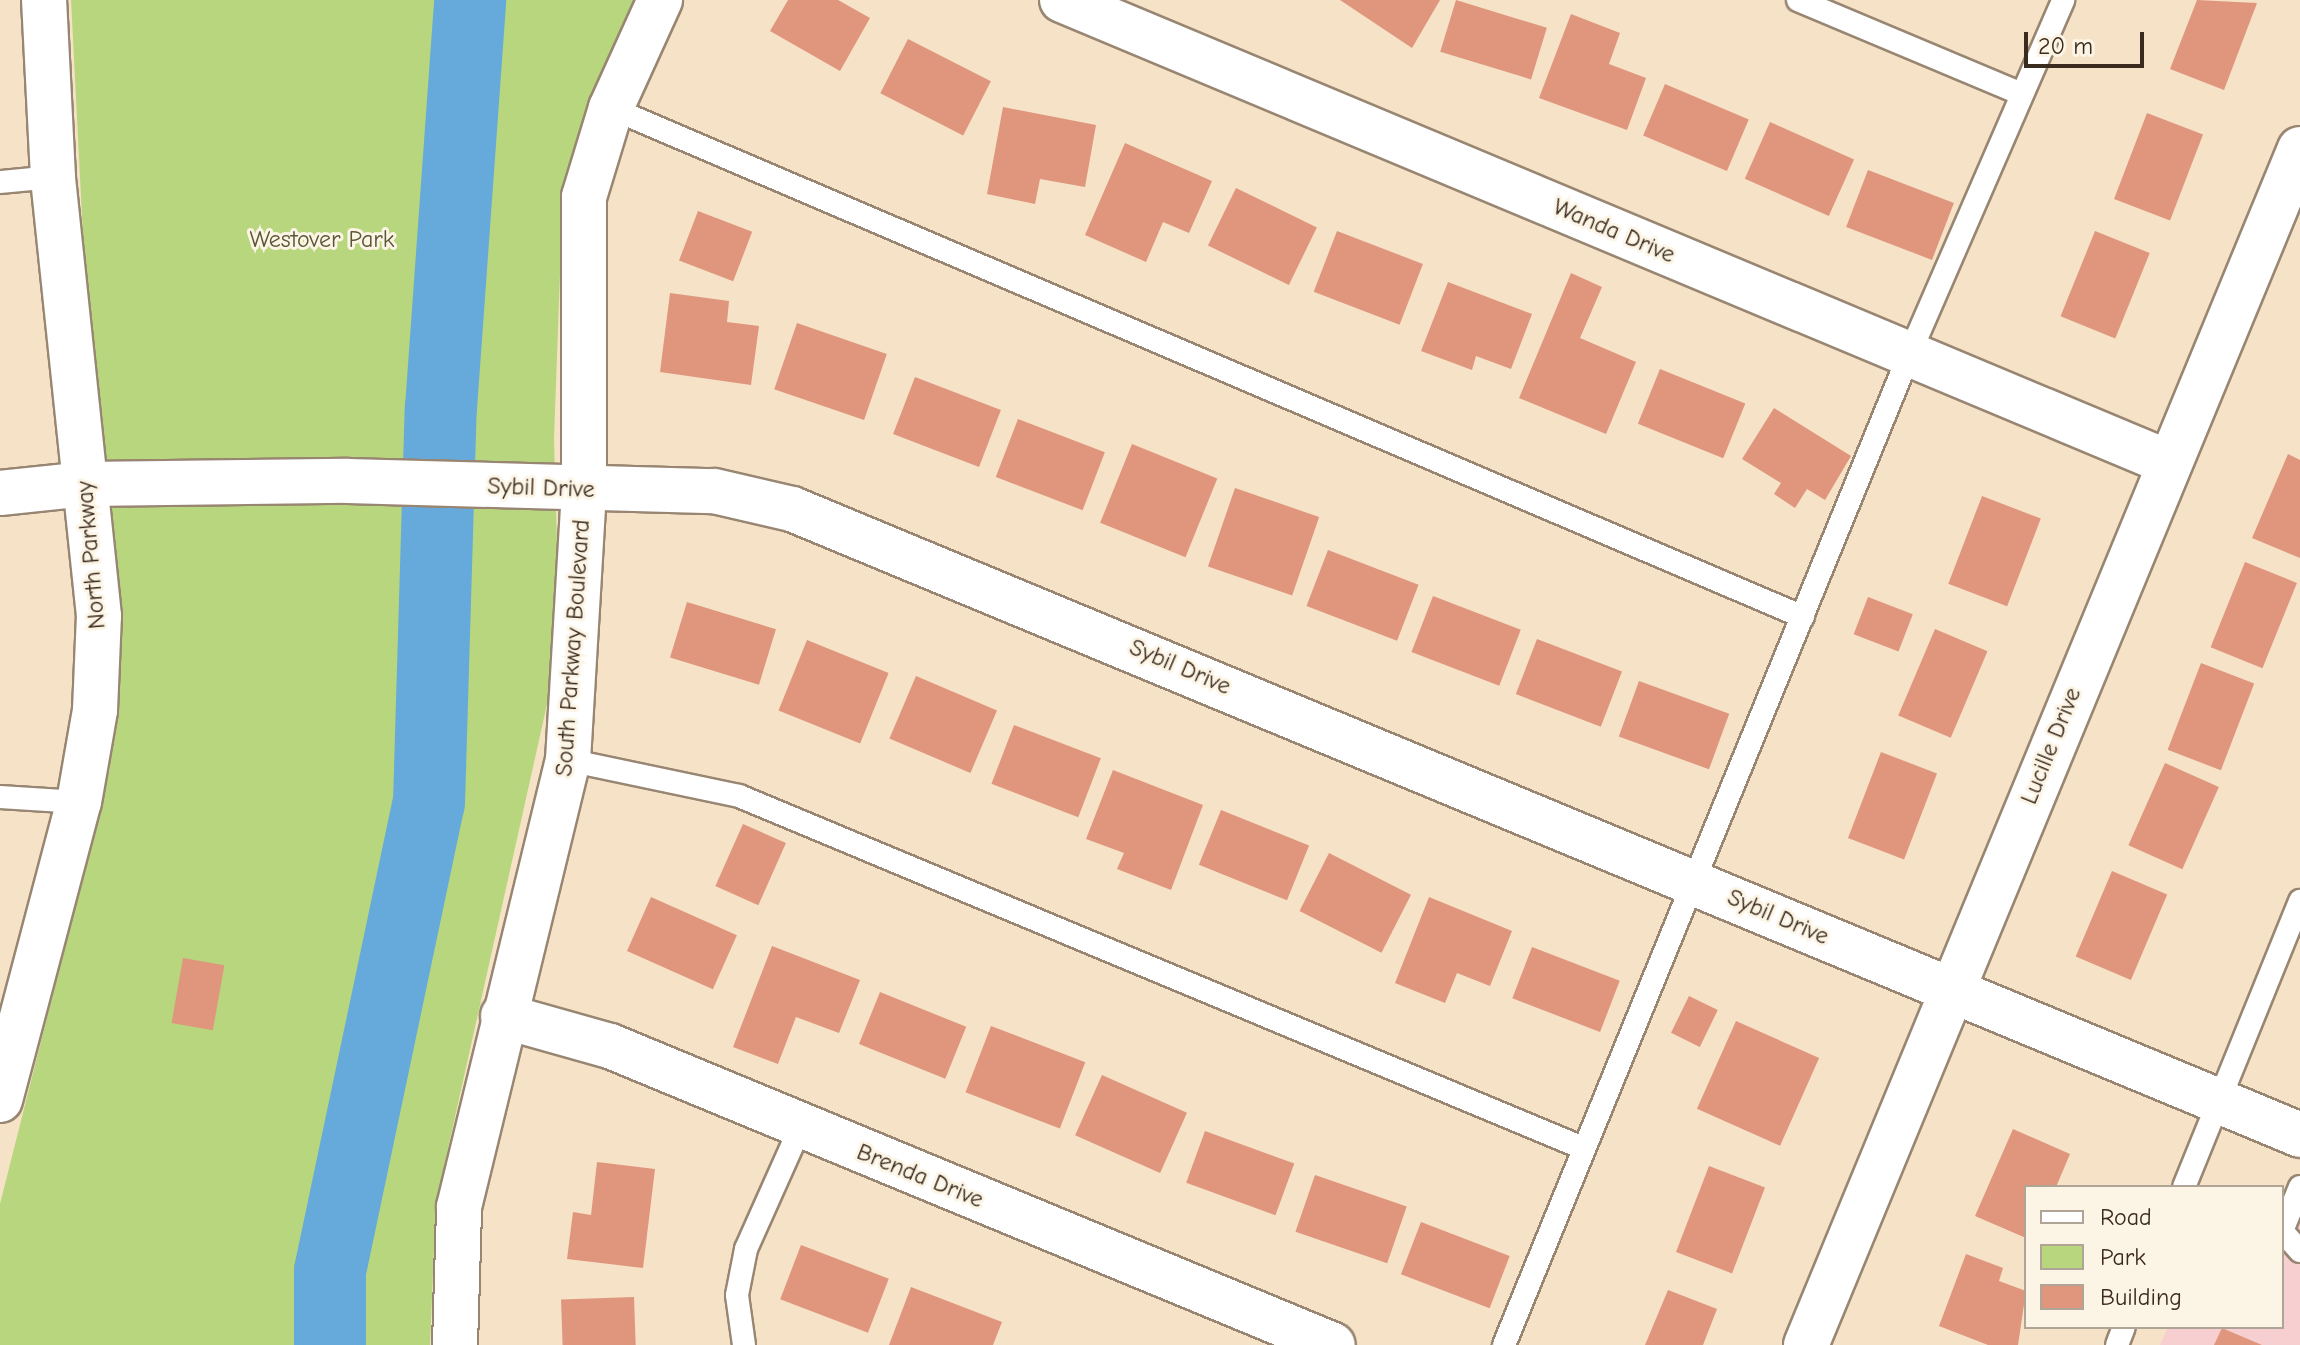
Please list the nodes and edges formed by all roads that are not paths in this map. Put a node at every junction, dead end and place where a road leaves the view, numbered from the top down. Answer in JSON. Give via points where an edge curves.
{"nodes":[{"id":1,"x":44,"y":0,"type":"edge"},
{"id":2,"x":660,"y":0,"type":"edge"},
{"id":3,"x":1062,"y":0,"type":"edge"},
{"id":4,"x":1798,"y":0,"type":"edge"},
{"id":5,"x":2063,"y":0,"type":"edge"},
{"id":6,"x":2022,"y":94,"type":"junction"},
{"id":7,"x":611,"y":108,"type":"junction"},
{"id":8,"x":2300,"y":149,"type":"edge"},
{"id":9,"x":53,"y":177,"type":"junction"},
{"id":10,"x":0,"y":182,"type":"edge"},
{"id":11,"x":1909,"y":355,"type":"junction"},
{"id":12,"x":2167,"y":462,"type":"junction"},
{"id":13,"x":85,"y":484,"type":"junction"},
{"id":14,"x":565,"y":490,"type":"junction"},
{"id":15,"x":0,"y":493,"type":"edge"},
{"id":16,"x":1803,"y":617,"type":"junction"},
{"id":17,"x":568,"y":760,"type":"junction"},
{"id":18,"x":0,"y":797,"type":"edge"},
{"id":19,"x":79,"y":802,"type":"junction"},
{"id":20,"x":1693,"y":881,"type":"junction"},
{"id":21,"x":2300,"y":901,"type":"edge"},
{"id":22,"x":1952,"y":989,"type":"junction"},
{"id":23,"x":503,"y":1016,"type":"junction"},
{"id":24,"x":0,"y":1100,"type":"edge"},
{"id":25,"x":2219,"y":1103,"type":"junction"},
{"id":26,"x":800,"y":1128,"type":"junction"},
{"id":27,"x":2300,"y":1135,"type":"edge"},
{"id":28,"x":1583,"y":1148,"type":"junction"},
{"id":29,"x":2185,"y":1185,"type":"edge"},
{"id":30,"x":2300,"y":1187,"type":"edge"},
{"id":31,"x":2284,"y":1226,"type":"edge"},
{"id":32,"x":2284,"y":1233,"type":"edge"},
{"id":33,"x":2300,"y":1251,"type":"edge"},
{"id":34,"x":455,"y":1345,"type":"edge"},
{"id":35,"x":744,"y":1345,"type":"edge"},
{"id":36,"x":1333,"y":1345,"type":"edge"},
{"id":37,"x":1504,"y":1345,"type":"edge"},
{"id":38,"x":1806,"y":1345,"type":"edge"}],
"edges":[{"from":1,"to":9,"type":"street","name":"North Parkway"},
{"from":2,"to":7,"type":"street","name":"South Parkway Boulevard"},
{"from":3,"to":11,"type":"street","name":"Wanda Drive"},
{"from":4,"to":6,"type":"lane"},
{"from":5,"to":6,"type":"lane"},
{"from":6,"to":11,"type":"lane"},
{"from":7,"to":14,"type":"street","name":"South Parkway Boulevard","via":[[584,197]]},
{"from":7,"to":16,"type":"lane"},
{"from":8,"to":12,"type":"street","name":"Lucille Drive"},
{"from":9,"to":10,"type":"lane"},
{"from":9,"to":13,"type":"street","name":"North Parkway"},
{"from":11,"to":12,"type":"street","name":"Wanda Drive"},
{"from":11,"to":16,"type":"lane"},
{"from":12,"to":22,"type":"street","name":"Lucille Drive"},
{"from":13,"to":14,"type":"street","name":"Sybil Drive","via":[[357,482]]},
{"from":13,"to":15,"type":"street","name":"Sybil Drive"},
{"from":13,"to":19,"type":"street","name":"North Parkway","via":[[99,616],[95,710]]},
{"from":14,"to":17,"type":"street","name":"South Parkway Boulevard"},
{"from":14,"to":20,"type":"street","name":"Sybil Drive","via":[[714,491],[792,509]]},
{"from":16,"to":20,"type":"lane"},
{"from":17,"to":23,"type":"street","name":"South Parkway Boulevard"},
{"from":17,"to":28,"type":"lane","via":[[739,796]]},
{"from":18,"to":19,"type":"lane"},
{"from":19,"to":24,"type":"street","name":"North Parkway"},
{"from":20,"to":22,"type":"street","name":"Sybil Drive"},
{"from":20,"to":28,"type":"lane"},
{"from":21,"to":25,"type":"lane"},
{"from":22,"to":25,"type":"street","name":"Sybil Drive"},
{"from":22,"to":38,"type":"street","name":"Lucille Drive"},
{"from":23,"to":26,"type":"street","name":"Brenda Drive","via":[[610,1046]]},
{"from":23,"to":34,"type":"street","name":"South Parkway Boulevard","via":[[459,1207]]},
{"from":25,"to":27,"type":"street","name":"Sybil Drive"},
{"from":25,"to":29,"type":"lane"},
{"from":26,"to":35,"type":"lane","via":[[746,1249],[737,1295]]},
{"from":26,"to":36,"type":"street","name":"Brenda Drive"},
{"from":28,"to":37,"type":"lane"},
{"from":30,"to":31,"type":"lane"},
{"from":32,"to":33,"type":"lane"}]}
